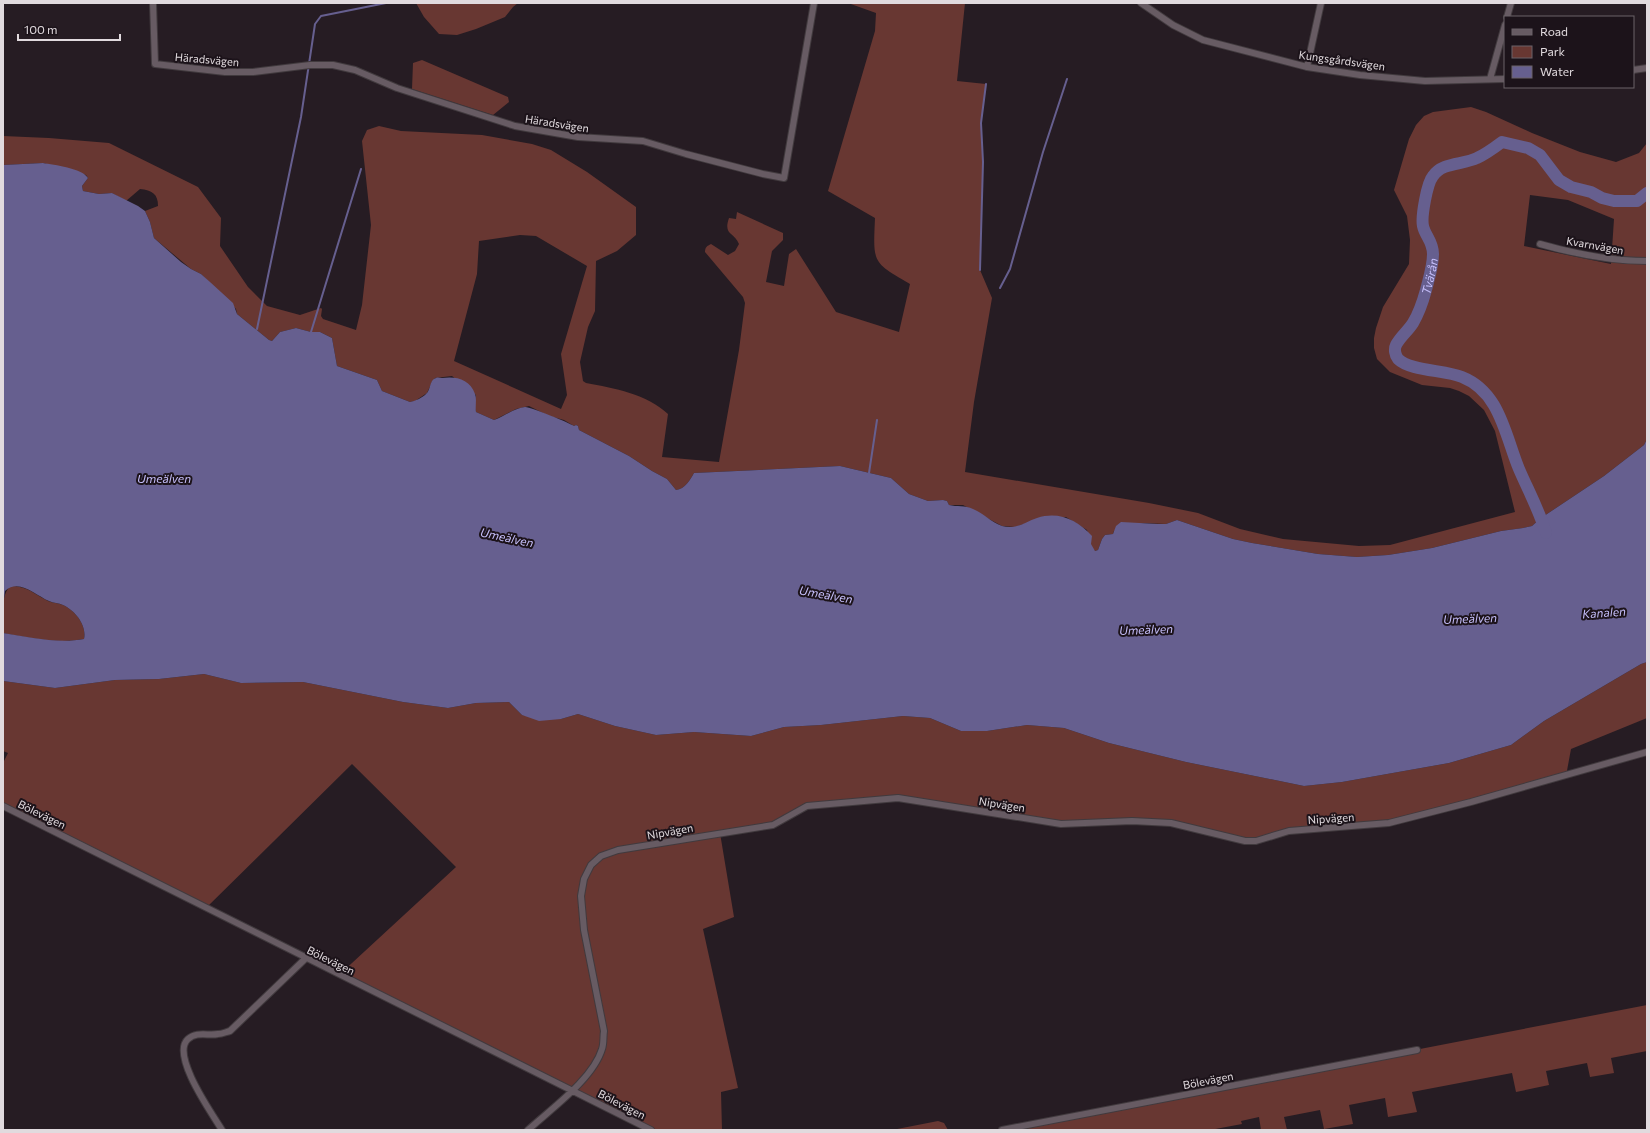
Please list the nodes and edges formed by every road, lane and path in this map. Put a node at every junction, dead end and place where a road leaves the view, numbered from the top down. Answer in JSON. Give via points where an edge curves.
{"nodes":[{"id":1,"x":153,"y":3,"type":"edge"},
{"id":2,"x":814,"y":3,"type":"edge"},
{"id":3,"x":1141,"y":3,"type":"edge"},
{"id":4,"x":1321,"y":3,"type":"edge"},
{"id":5,"x":1511,"y":3,"type":"edge"},
{"id":6,"x":1507,"y":16,"type":"edge"},
{"id":7,"x":1504,"y":30,"type":"edge"},
{"id":8,"x":1307,"y":67,"type":"junction"},
{"id":9,"x":1647,"y":68,"type":"edge"},
{"id":10,"x":1634,"y":70,"type":"edge"},
{"id":11,"x":1490,"y":79,"type":"junction"},
{"id":12,"x":1504,"y":79,"type":"edge"},
{"id":13,"x":1540,"y":244,"type":"dead end"},
{"id":14,"x":1647,"y":261,"type":"edge"},
{"id":15,"x":1647,"y":752,"type":"edge"},
{"id":16,"x":3,"y":806,"type":"edge"},
{"id":17,"x":306,"y":958,"type":"junction"},
{"id":18,"x":1417,"y":1050,"type":"dead end"},
{"id":19,"x":572,"y":1090,"type":"junction"},
{"id":20,"x":222,"y":1130,"type":"edge"},
{"id":21,"x":528,"y":1130,"type":"edge"},
{"id":22,"x":651,"y":1130,"type":"edge"},
{"id":23,"x":1002,"y":1130,"type":"edge"}],
"edges":[{"from":1,"to":2,"type":"street","name":"Häradsvägen","via":[[155,64],[226,72],[333,65],[355,70],[397,88],[515,126],[578,137],[643,141],[784,178]]},
{"from":3,"to":8,"type":"street","name":"Kungsgårdsvägen","via":[[1173,25],[1203,40]]},
{"from":4,"to":8,"type":"street"},
{"from":5,"to":6,"type":"street"},
{"from":7,"to":11,"type":"street"},
{"from":8,"to":11,"type":"street","name":"Kungsgårdsvägen","via":[[1360,75],[1425,80]]},
{"from":9,"to":10,"type":"street"},
{"from":11,"to":12,"type":"street","name":"Kungsgårdsvägen"},
{"from":13,"to":14,"type":"street","name":"Kvarnvägen","via":[[1572,253],[1626,261]]},
{"from":15,"to":19,"type":"street","name":"Nipvägen","via":[[1389,823],[1289,831],[1256,841],[1245,841],[1171,823],[1132,821],[1061,824],[898,798],[807,806],[773,825],[618,850],[602,856],[591,865],[584,878],[580,896],[584,930],[604,1031],[598,1058],[591,1070]]},
{"from":16,"to":17,"type":"street","name":"Bölevägen"},
{"from":17,"to":19,"type":"street","name":"Bölevägen"},
{"from":17,"to":20,"type":"street","via":[[230,1030],[218,1034],[195,1035],[184,1044],[191,1079]]},
{"from":18,"to":23,"type":"street","name":"Bölevägen"},
{"from":19,"to":21,"type":"street","name":"Nipvägen"},
{"from":19,"to":22,"type":"street","name":"Bölevägen"}]}
